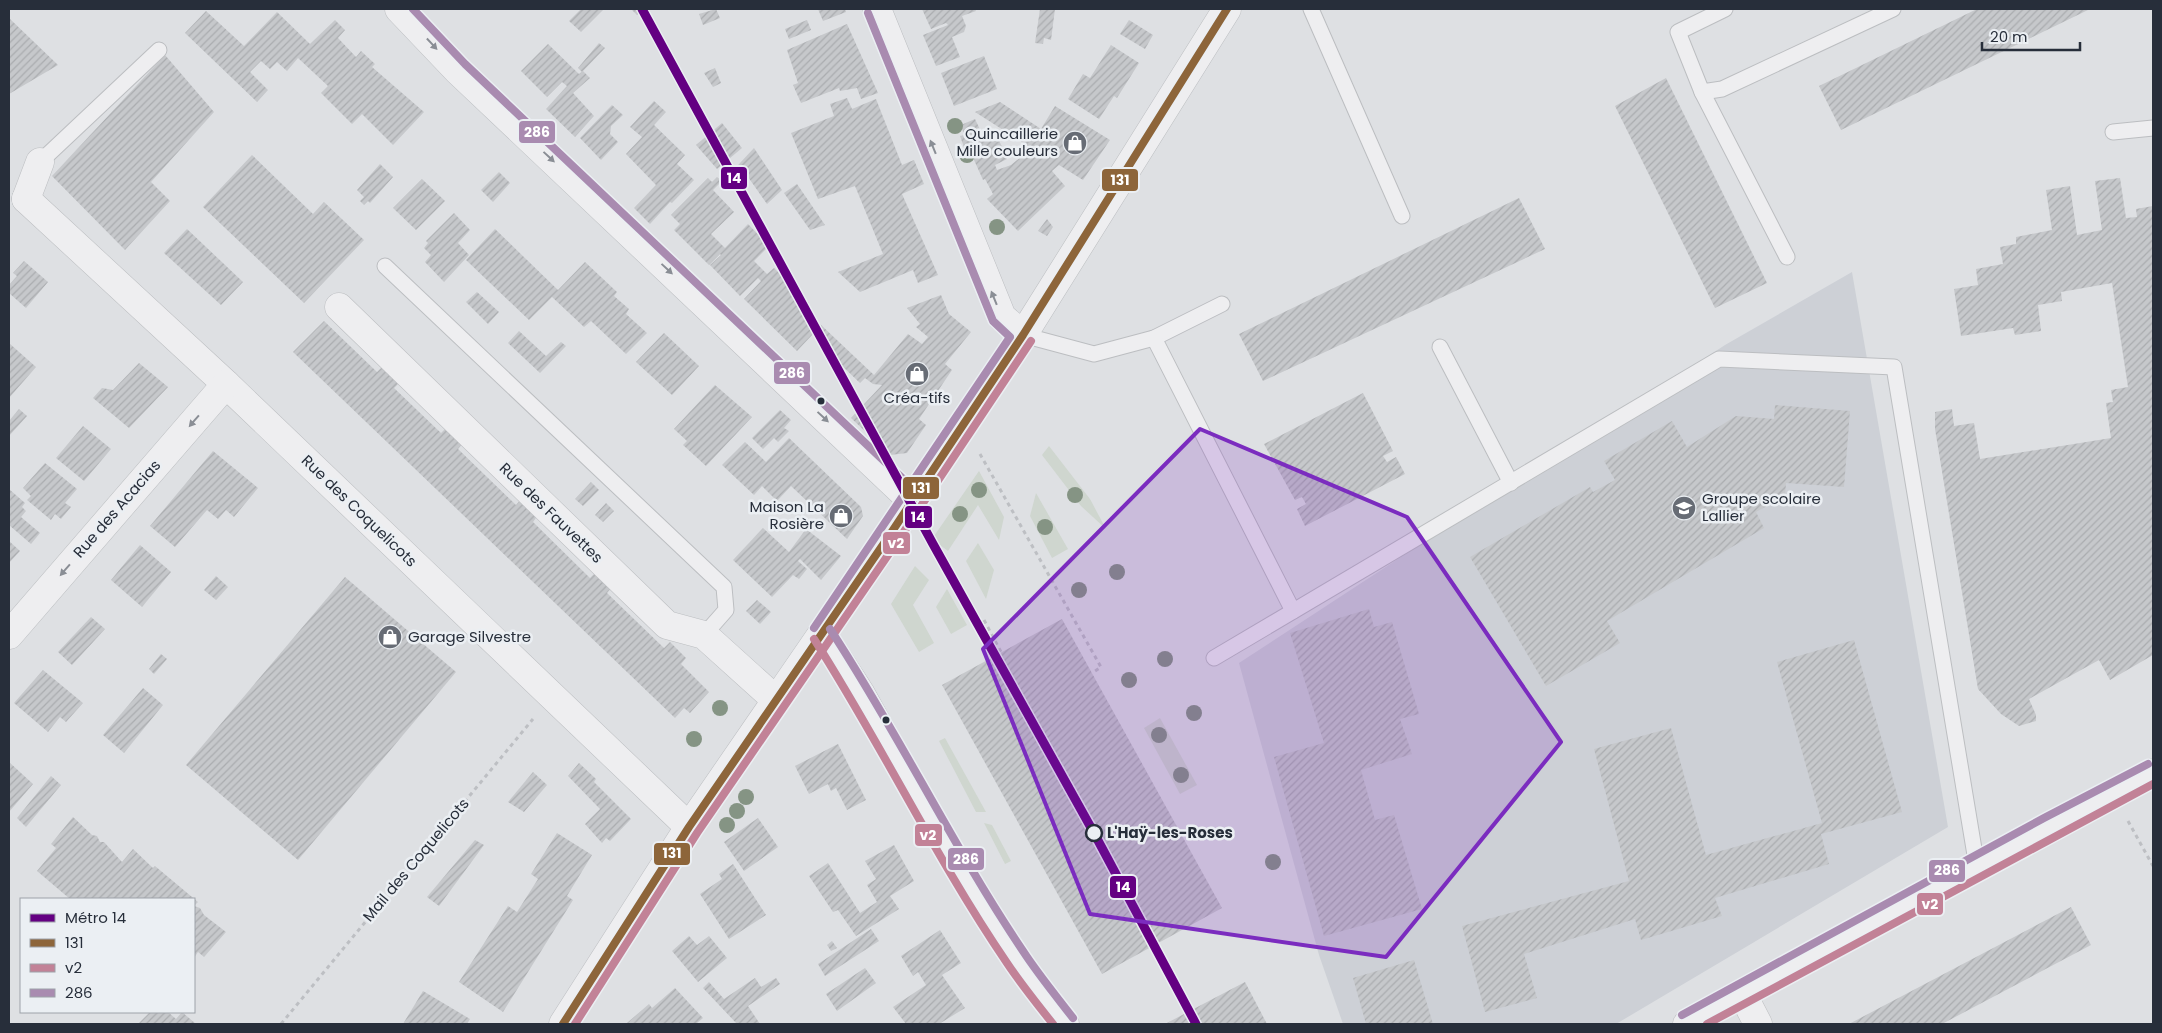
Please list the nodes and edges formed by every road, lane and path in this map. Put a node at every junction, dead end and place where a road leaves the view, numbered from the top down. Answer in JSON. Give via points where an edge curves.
{"nodes":[{"id":1,"x":399,"y":9,"type":"edge"},
{"id":2,"x":877,"y":9,"type":"edge"},
{"id":3,"x":1227,"y":9,"type":"edge"},
{"id":4,"x":1311,"y":9,"type":"edge"},
{"id":5,"x":1725,"y":9,"type":"edge"},
{"id":6,"x":1894,"y":9,"type":"edge"},
{"id":7,"x":159,"y":50,"type":"dead end"},
{"id":8,"x":1702,"y":92,"type":"junction"},
{"id":9,"x":2153,"y":128,"type":"edge"},
{"id":10,"x":2113,"y":132,"type":"dead end"},
{"id":11,"x":40,"y":162,"type":"joint"},
{"id":12,"x":17,"y":204,"type":"edge"},
{"id":13,"x":1402,"y":216,"type":"dead end"},
{"id":14,"x":1787,"y":257,"type":"dead end"},
{"id":15,"x":385,"y":266,"type":"dead end"},
{"id":16,"x":1222,"y":304,"type":"dead end"},
{"id":17,"x":339,"y":307,"type":"dead end"},
{"id":18,"x":1023,"y":335,"type":"junction"},
{"id":19,"x":1154,"y":338,"type":"junction"},
{"id":20,"x":1440,"y":347,"type":"dead end"},
{"id":21,"x":226,"y":384,"type":"junction"},
{"id":22,"x":958,"y":432,"type":"junction"},
{"id":23,"x":1510,"y":483,"type":"junction"},
{"id":24,"x":912,"y":501,"type":"junction"},
{"id":25,"x":1293,"y":611,"type":"junction"},
{"id":26,"x":984,"y":620,"type":"dead end"},
{"id":27,"x":822,"y":634,"type":"junction"},
{"id":28,"x":9,"y":635,"type":"edge"},
{"id":29,"x":704,"y":635,"type":"junction"},
{"id":30,"x":1002,"y":652,"type":"dead end"},
{"id":31,"x":1214,"y":658,"type":"dead end"},
{"id":32,"x":1092,"y":673,"type":"dead end"},
{"id":33,"x":552,"y":695,"type":"junction"},
{"id":34,"x":776,"y":700,"type":"junction"},
{"id":35,"x":2153,"y":773,"type":"edge"},
{"id":36,"x":2112,"y":794,"type":"junction"},
{"id":37,"x":689,"y":826,"type":"junction"},
{"id":38,"x":2153,"y":866,"type":"edge"},
{"id":39,"x":1977,"y":867,"type":"junction"},
{"id":40,"x":1743,"y":994,"type":"junction"},
{"id":41,"x":281,"y":1024,"type":"edge"},
{"id":42,"x":563,"y":1024,"type":"edge"},
{"id":43,"x":1065,"y":1024,"type":"edge"},
{"id":44,"x":1687,"y":1024,"type":"edge"},
{"id":45,"x":1758,"y":1024,"type":"edge"}],
"edges":[{"from":1,"to":24,"type":"street","one_way":true,"via":[[458,71]]},
{"from":18,"to":2,"type":"street","one_way":true,"via":[[1002,317]]},
{"from":3,"to":18,"type":"street"},
{"from":4,"to":13,"type":"lane"},
{"from":5,"to":8,"type":"lane","via":[[1678,32]]},
{"from":6,"to":8,"type":"lane","via":[[1722,89]]},
{"from":7,"to":11,"type":"lane"},
{"from":8,"to":14,"type":"lane"},
{"from":9,"to":10,"type":"lane"},
{"from":11,"to":12,"type":"street"},
{"from":12,"to":21,"type":"street","name":"Rue des Coquelicots"},
{"from":15,"to":29,"type":"lane","via":[[724,587],[726,610]]},
{"from":16,"to":19,"type":"lane"},
{"from":17,"to":29,"type":"street","name":"Rue des Fauvettes","via":[[667,625]]},
{"from":18,"to":19,"type":"lane","via":[[1094,354]]},
{"from":18,"to":22,"type":"street"},
{"from":19,"to":25,"type":"lane"},
{"from":20,"to":23,"type":"lane"},
{"from":21,"to":28,"type":"street","name":"Rue des Acacias","one_way":true},
{"from":21,"to":33,"type":"street","name":"Rue des Coquelicots"},
{"from":22,"to":24,"type":"street"},
{"from":22,"to":32,"type":"path","via":[[971,437],[1101,667]]},
{"from":23,"to":25,"type":"lane"},
{"from":23,"to":39,"type":"lane","via":[[1719,360],[1894,367]]},
{"from":24,"to":27,"type":"street"},
{"from":25,"to":31,"type":"lane"},
{"from":26,"to":30,"type":"path"},
{"from":27,"to":34,"type":"street"},
{"from":27,"to":43,"type":"street","via":[[861,694],[935,828],[1015,958]]},
{"from":29,"to":34,"type":"street","name":"Rue des Fauvettes"},
{"from":33,"to":37,"type":"street","name":"Rue des Coquelicots"},
{"from":33,"to":41,"type":"path","name":"Mail des Coquelicots"},
{"from":34,"to":37,"type":"street"},
{"from":35,"to":36,"type":"street"},
{"from":36,"to":38,"type":"path"},
{"from":36,"to":39,"type":"street"},
{"from":37,"to":42,"type":"street"},
{"from":39,"to":40,"type":"street"},
{"from":40,"to":44,"type":"street"},
{"from":40,"to":45,"type":"street"}]}
